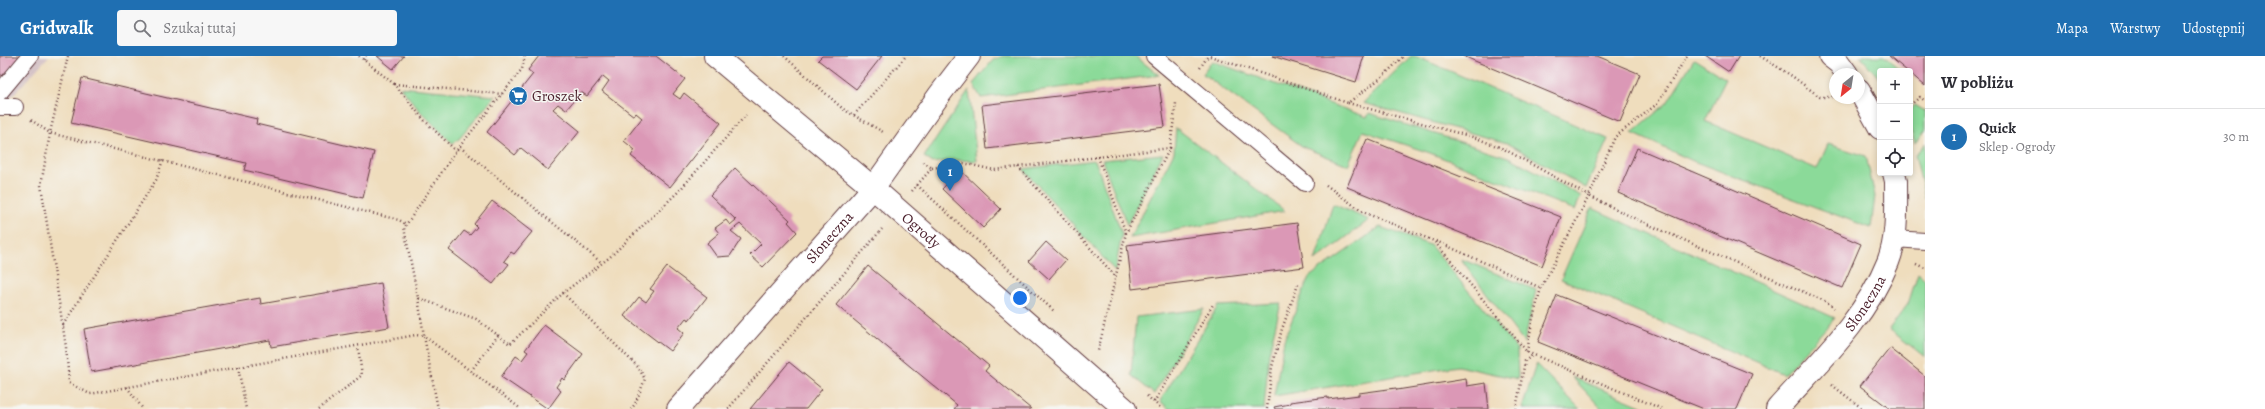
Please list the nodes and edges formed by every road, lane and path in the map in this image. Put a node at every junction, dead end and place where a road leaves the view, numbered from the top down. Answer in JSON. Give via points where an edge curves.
{"nodes":[{"id":1,"x":30,"y":56,"type":"edge"},
{"id":2,"x":68,"y":56,"type":"edge"},
{"id":3,"x":359,"y":56,"type":"edge"},
{"id":4,"x":366,"y":56,"type":"edge"},
{"id":5,"x":525,"y":56,"type":"edge"},
{"id":6,"x":715,"y":56,"type":"edge"},
{"id":7,"x":784,"y":56,"type":"edge"},
{"id":8,"x":906,"y":56,"type":"edge"},
{"id":9,"x":969,"y":56,"type":"edge"},
{"id":10,"x":1154,"y":56,"type":"edge"},
{"id":11,"x":1210,"y":56,"type":"edge"},
{"id":12,"x":1404,"y":56,"type":"edge"},
{"id":13,"x":1687,"y":56,"type":"edge"},
{"id":14,"x":1760,"y":56,"type":"edge"},
{"id":15,"x":1830,"y":56,"type":"edge"},
{"id":16,"x":364,"y":60,"type":"junction"},
{"id":17,"x":1843,"y":68,"type":"edge"},
{"id":18,"x":394,"y":84,"type":"junction"},
{"id":19,"x":0,"y":92,"type":"edge"},
{"id":20,"x":502,"y":94,"type":"junction"},
{"id":21,"x":1829,"y":97,"type":"edge"},
{"id":22,"x":1865,"y":101,"type":"edge"},
{"id":23,"x":1925,"y":101,"type":"edge"},
{"id":24,"x":1348,"y":103,"type":"junction"},
{"id":25,"x":1911,"y":104,"type":"edge"},
{"id":26,"x":747,"y":114,"type":"dead end"},
{"id":27,"x":854,"y":115,"type":"junction"},
{"id":28,"x":1877,"y":123,"type":"edge"},
{"id":29,"x":883,"y":132,"type":"dead end"},
{"id":30,"x":50,"y":133,"type":"junction"},
{"id":31,"x":460,"y":147,"type":"junction"},
{"id":32,"x":456,"y":151,"type":"junction"},
{"id":33,"x":1098,"y":157,"type":"junction"},
{"id":34,"x":163,"y":160,"type":"junction"},
{"id":35,"x":1018,"y":167,"type":"junction"},
{"id":36,"x":932,"y":168,"type":"dead end"},
{"id":37,"x":1895,"y":176,"type":"edge"},
{"id":38,"x":1305,"y":183,"type":"dead end"},
{"id":39,"x":917,"y":185,"type":"dead end"},
{"id":40,"x":873,"y":188,"type":"junction"},
{"id":41,"x":1334,"y":191,"type":"dead end"},
{"id":42,"x":1589,"y":196,"type":"junction"},
{"id":43,"x":406,"y":224,"type":"junction"},
{"id":44,"x":885,"y":226,"type":"dead end"},
{"id":45,"x":1126,"y":233,"type":"junction"},
{"id":46,"x":1894,"y":239,"type":"junction"},
{"id":47,"x":1434,"y":241,"type":"junction"},
{"id":48,"x":1925,"y":241,"type":"edge"},
{"id":49,"x":602,"y":263,"type":"junction"},
{"id":50,"x":1117,"y":277,"type":"junction"},
{"id":51,"x":1299,"y":282,"type":"dead end"},
{"id":52,"x":1541,"y":288,"type":"junction"},
{"id":53,"x":563,"y":293,"type":"junction"},
{"id":54,"x":418,"y":298,"type":"junction"},
{"id":55,"x":1214,"y":303,"type":"dead end"},
{"id":56,"x":1837,"y":311,"type":"dead end"},
{"id":57,"x":1059,"y":316,"type":"dead end"},
{"id":58,"x":63,"y":325,"type":"junction"},
{"id":59,"x":498,"y":335,"type":"junction"},
{"id":60,"x":424,"y":336,"type":"junction"},
{"id":61,"x":358,"y":346,"type":"junction"},
{"id":62,"x":1093,"y":346,"type":"dead end"},
{"id":63,"x":1098,"y":351,"type":"junction"},
{"id":64,"x":1527,"y":352,"type":"junction"},
{"id":65,"x":1533,"y":355,"type":"junction"},
{"id":66,"x":1104,"y":356,"type":"dead end"},
{"id":67,"x":238,"y":367,"type":"junction"},
{"id":68,"x":471,"y":371,"type":"junction"},
{"id":69,"x":1832,"y":384,"type":"dead end"},
{"id":70,"x":127,"y":387,"type":"junction"},
{"id":71,"x":1154,"y":402,"type":"dead end"},
{"id":72,"x":143,"y":409,"type":"edge"},
{"id":73,"x":246,"y":409,"type":"edge"},
{"id":74,"x":319,"y":409,"type":"edge"},
{"id":75,"x":438,"y":409,"type":"edge"},
{"id":76,"x":521,"y":409,"type":"edge"},
{"id":77,"x":631,"y":409,"type":"edge"},
{"id":78,"x":678,"y":409,"type":"edge"},
{"id":79,"x":728,"y":409,"type":"edge"},
{"id":80,"x":1125,"y":409,"type":"edge"},
{"id":81,"x":1267,"y":409,"type":"edge"},
{"id":82,"x":1516,"y":409,"type":"edge"},
{"id":83,"x":1662,"y":409,"type":"edge"},
{"id":84,"x":1777,"y":409,"type":"edge"},
{"id":85,"x":1863,"y":409,"type":"edge"}],
"edges":[{"from":1,"to":19,"type":"lane"},
{"from":2,"to":30,"type":"path"},
{"from":3,"to":16,"type":"path"},
{"from":4,"to":16,"type":"path"},
{"from":5,"to":20,"type":"path","via":[[522,69]]},
{"from":6,"to":40,"type":"street","name":"Ogrody"},
{"from":7,"to":27,"type":"path","via":[[843,109]]},
{"from":8,"to":27,"type":"path"},
{"from":9,"to":40,"type":"street","name":"Słoneczna"},
{"from":10,"to":38,"type":"lane"},
{"from":11,"to":24,"type":"path"},
{"from":12,"to":24,"type":"path"},
{"from":13,"to":42,"type":"path","via":[[1657,104],[1615,137]]},
{"from":14,"to":21,"type":"path","via":[[1820,97]]},
{"from":15,"to":17,"type":"street"},
{"from":16,"to":18,"type":"path"},
{"from":18,"to":20,"type":"path"},
{"from":18,"to":32,"type":"path","via":[[424,120]]},
{"from":20,"to":31,"type":"path"},
{"from":22,"to":28,"type":"street"},
{"from":23,"to":25,"type":"path","via":[[1920,97]]},
{"from":24,"to":42,"type":"path","via":[[1476,138],[1504,149]]},
{"from":26,"to":49,"type":"path","via":[[678,192]]},
{"from":27,"to":29,"type":"path"},
{"from":30,"to":34,"type":"path"},
{"from":30,"to":58,"type":"path","via":[[41,185]]},
{"from":31,"to":32,"type":"path"},
{"from":31,"to":49,"type":"path"},
{"from":32,"to":43,"type":"path"},
{"from":33,"to":35,"type":"path"},
{"from":33,"to":45,"type":"path"},
{"from":33,"to":45,"type":"path","via":[[1170,148]]},
{"from":34,"to":43,"type":"path","via":[[399,220]]},
{"from":34,"to":58,"type":"path","via":[[156,180]]},
{"from":35,"to":36,"type":"path","via":[[994,170],[963,163]]},
{"from":35,"to":50,"type":"path"},
{"from":37,"to":46,"type":"street","name":"Słoneczna"},
{"from":39,"to":57,"type":"path"},
{"from":40,"to":78,"type":"street","name":"Słoneczna"},
{"from":40,"to":80,"type":"street","name":"Ogrody"},
{"from":41,"to":47,"type":"path","via":[[1363,212]]},
{"from":42,"to":52,"type":"path"},
{"from":42,"to":56,"type":"path","via":[[1640,221],[1827,302]]},
{"from":43,"to":54,"type":"path","via":[[404,228]]},
{"from":44,"to":79,"type":"path"},
{"from":45,"to":50,"type":"path"},
{"from":46,"to":48,"type":"lane"},
{"from":46,"to":84,"type":"street","name":"Słoneczna","via":[[1889,261],[1870,298],[1846,332]]},
{"from":47,"to":52,"type":"path"},
{"from":47,"to":64,"type":"path"},
{"from":49,"to":53,"type":"path"},
{"from":50,"to":63,"type":"path"},
{"from":51,"to":81,"type":"path","via":[[1272,367]]},
{"from":52,"to":64,"type":"path"},
{"from":53,"to":59,"type":"path","via":[[510,344]]},
{"from":53,"to":77,"type":"path","via":[[638,367],[645,379]]},
{"from":54,"to":59,"type":"path","via":[[476,319]]},
{"from":54,"to":60,"type":"path"},
{"from":55,"to":71,"type":"path"},
{"from":58,"to":70,"type":"path","via":[[69,383],[90,394]]},
{"from":59,"to":68,"type":"path"},
{"from":60,"to":61,"type":"path","via":[[416,335]]},
{"from":60,"to":68,"type":"path"},
{"from":60,"to":75,"type":"path"},
{"from":61,"to":67,"type":"path"},
{"from":61,"to":74,"type":"path","via":[[362,375]]},
{"from":62,"to":63,"type":"path"},
{"from":63,"to":66,"type":"path"},
{"from":64,"to":65,"type":"path"},
{"from":65,"to":82,"type":"path","via":[[1525,360]]},
{"from":65,"to":83,"type":"path"},
{"from":67,"to":70,"type":"path"},
{"from":67,"to":73,"type":"path"},
{"from":68,"to":76,"type":"path"},
{"from":69,"to":85,"type":"path"},
{"from":70,"to":72,"type":"path"}]}
